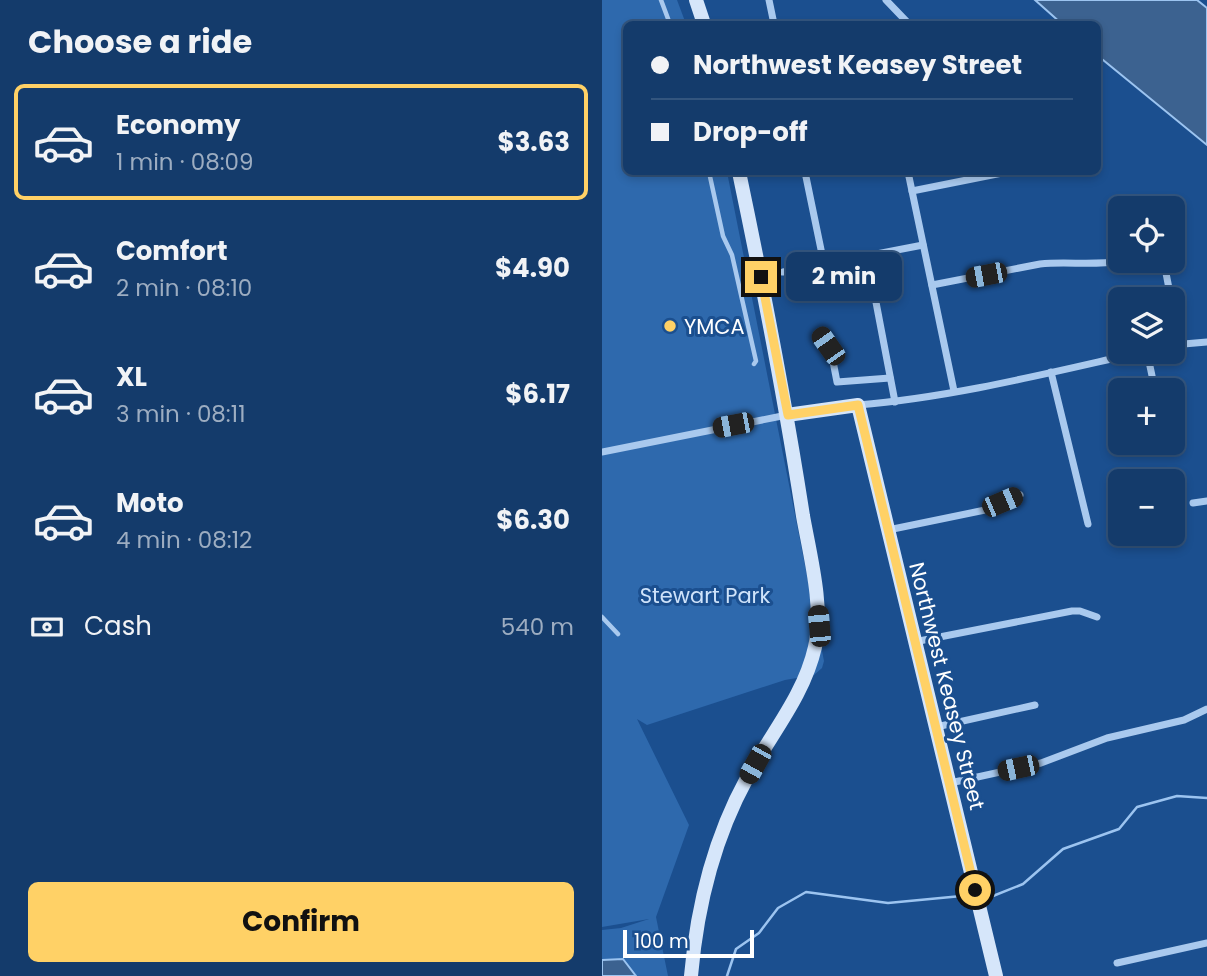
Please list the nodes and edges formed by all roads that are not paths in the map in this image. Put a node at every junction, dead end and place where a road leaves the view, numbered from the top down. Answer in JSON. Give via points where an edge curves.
{"nodes":[{"id":1,"x":661,"y":0,"type":"edge"},
{"id":2,"x":696,"y":0,"type":"edge"},
{"id":3,"x":769,"y":0,"type":"edge"},
{"id":4,"x":886,"y":0,"type":"edge"},
{"id":5,"x":669,"y":21,"type":"edge"},
{"id":6,"x":703,"y":21,"type":"edge"},
{"id":7,"x":773,"y":21,"type":"edge"},
{"id":8,"x":906,"y":21,"type":"edge"},
{"id":9,"x":710,"y":175,"type":"edge"},
{"id":10,"x":741,"y":175,"type":"edge"},
{"id":11,"x":806,"y":175,"type":"edge"},
{"id":12,"x":909,"y":175,"type":"edge"},
{"id":13,"x":992,"y":175,"type":"edge"},
{"id":14,"x":912,"y":191,"type":"junction"},
{"id":15,"x":923,"y":245,"type":"junction"},
{"id":16,"x":867,"y":255,"type":"junction"},
{"id":17,"x":1108,"y":263,"type":"edge"},
{"id":18,"x":824,"y":264,"type":"junction"},
{"id":19,"x":783,"y":272,"type":"dead end"},
{"id":20,"x":932,"y":285,"type":"junction"},
{"id":21,"x":820,"y":334,"type":"dead end"},
{"id":22,"x":1207,"y":342,"type":"edge"},
{"id":23,"x":1185,"y":343,"type":"edge"},
{"id":24,"x":1108,"y":360,"type":"edge"},
{"id":25,"x":754,"y":364,"type":"dead end"},
{"id":26,"x":1051,"y":372,"type":"junction"},
{"id":27,"x":890,"y":378,"type":"junction"},
{"id":28,"x":836,"y":382,"type":"junction"},
{"id":29,"x":954,"y":391,"type":"junction"},
{"id":30,"x":838,"y":392,"type":"dead end"},
{"id":31,"x":895,"y":402,"type":"junction"},
{"id":32,"x":858,"y":405,"type":"junction"},
{"id":33,"x":788,"y":415,"type":"junction"},
{"id":34,"x":602,"y":452,"type":"edge"},
{"id":35,"x":1020,"y":495,"type":"dead end"},
{"id":36,"x":1207,"y":501,"type":"edge"},
{"id":37,"x":1193,"y":503,"type":"dead end"},
{"id":38,"x":1088,"y":524,"type":"dead end"},
{"id":39,"x":888,"y":530,"type":"junction"},
{"id":40,"x":602,"y":617,"type":"edge"},
{"id":41,"x":1097,"y":617,"type":"dead end"},
{"id":42,"x":618,"y":634,"type":"dead end"},
{"id":43,"x":914,"y":642,"type":"junction"},
{"id":44,"x":1035,"y":705,"type":"dead end"},
{"id":45,"x":1207,"y":709,"type":"edge"},
{"id":46,"x":936,"y":727,"type":"junction"},
{"id":47,"x":950,"y":783,"type":"junction"},
{"id":48,"x":1207,"y":943,"type":"edge"},
{"id":49,"x":1117,"y":963,"type":"dead end"},
{"id":50,"x":691,"y":976,"type":"edge"},
{"id":51,"x":996,"y":976,"type":"edge"}],
"edges":[{"from":1,"to":5,"type":"lane"},
{"from":2,"to":6,"type":"main road"},
{"from":3,"to":7,"type":"street"},
{"from":4,"to":8,"type":"street"},
{"from":9,"to":25,"type":"lane","via":[[723,236],[733,255]]},
{"from":10,"to":33,"type":"main road"},
{"from":11,"to":18,"type":"street"},
{"from":12,"to":14,"type":"street"},
{"from":13,"to":14,"type":"street"},
{"from":14,"to":15,"type":"street"},
{"from":15,"to":16,"type":"street"},
{"from":15,"to":20,"type":"street"},
{"from":16,"to":18,"type":"street"},
{"from":16,"to":27,"type":"street"},
{"from":17,"to":20,"type":"street","via":[[1040,264]]},
{"from":18,"to":19,"type":"street"},
{"from":20,"to":29,"type":"street"},
{"from":21,"to":28,"type":"street","via":[[831,351]]},
{"from":22,"to":23,"type":"street"},
{"from":24,"to":26,"type":"street"},
{"from":26,"to":29,"type":"street"},
{"from":26,"to":38,"type":"street"},
{"from":27,"to":28,"type":"street"},
{"from":27,"to":31,"type":"street"},
{"from":28,"to":30,"type":"street"},
{"from":29,"to":31,"type":"street"},
{"from":31,"to":32,"type":"street"},
{"from":32,"to":33,"type":"main road"},
{"from":32,"to":39,"type":"main road","name":"Northwest Keasey Street"},
{"from":33,"to":34,"type":"street"},
{"from":33,"to":50,"type":"main road","via":[[818,612],[816,645],[803,685],[745,781],[709,866]]},
{"from":35,"to":39,"type":"street","via":[[985,510]]},
{"from":36,"to":37,"type":"street"},
{"from":39,"to":43,"type":"main road","name":"Northwest Keasey Street"},
{"from":40,"to":42,"type":"lane"},
{"from":41,"to":43,"type":"street","via":[[1072,611]]},
{"from":43,"to":46,"type":"main road","name":"Northwest Keasey Street"},
{"from":44,"to":46,"type":"street"},
{"from":45,"to":47,"type":"street","via":[[1184,720],[1092,743],[1041,764]]},
{"from":46,"to":47,"type":"main road","name":"Northwest Keasey Street"},
{"from":47,"to":51,"type":"main road","name":"Northwest Keasey Street"},
{"from":48,"to":49,"type":"street"}]}
